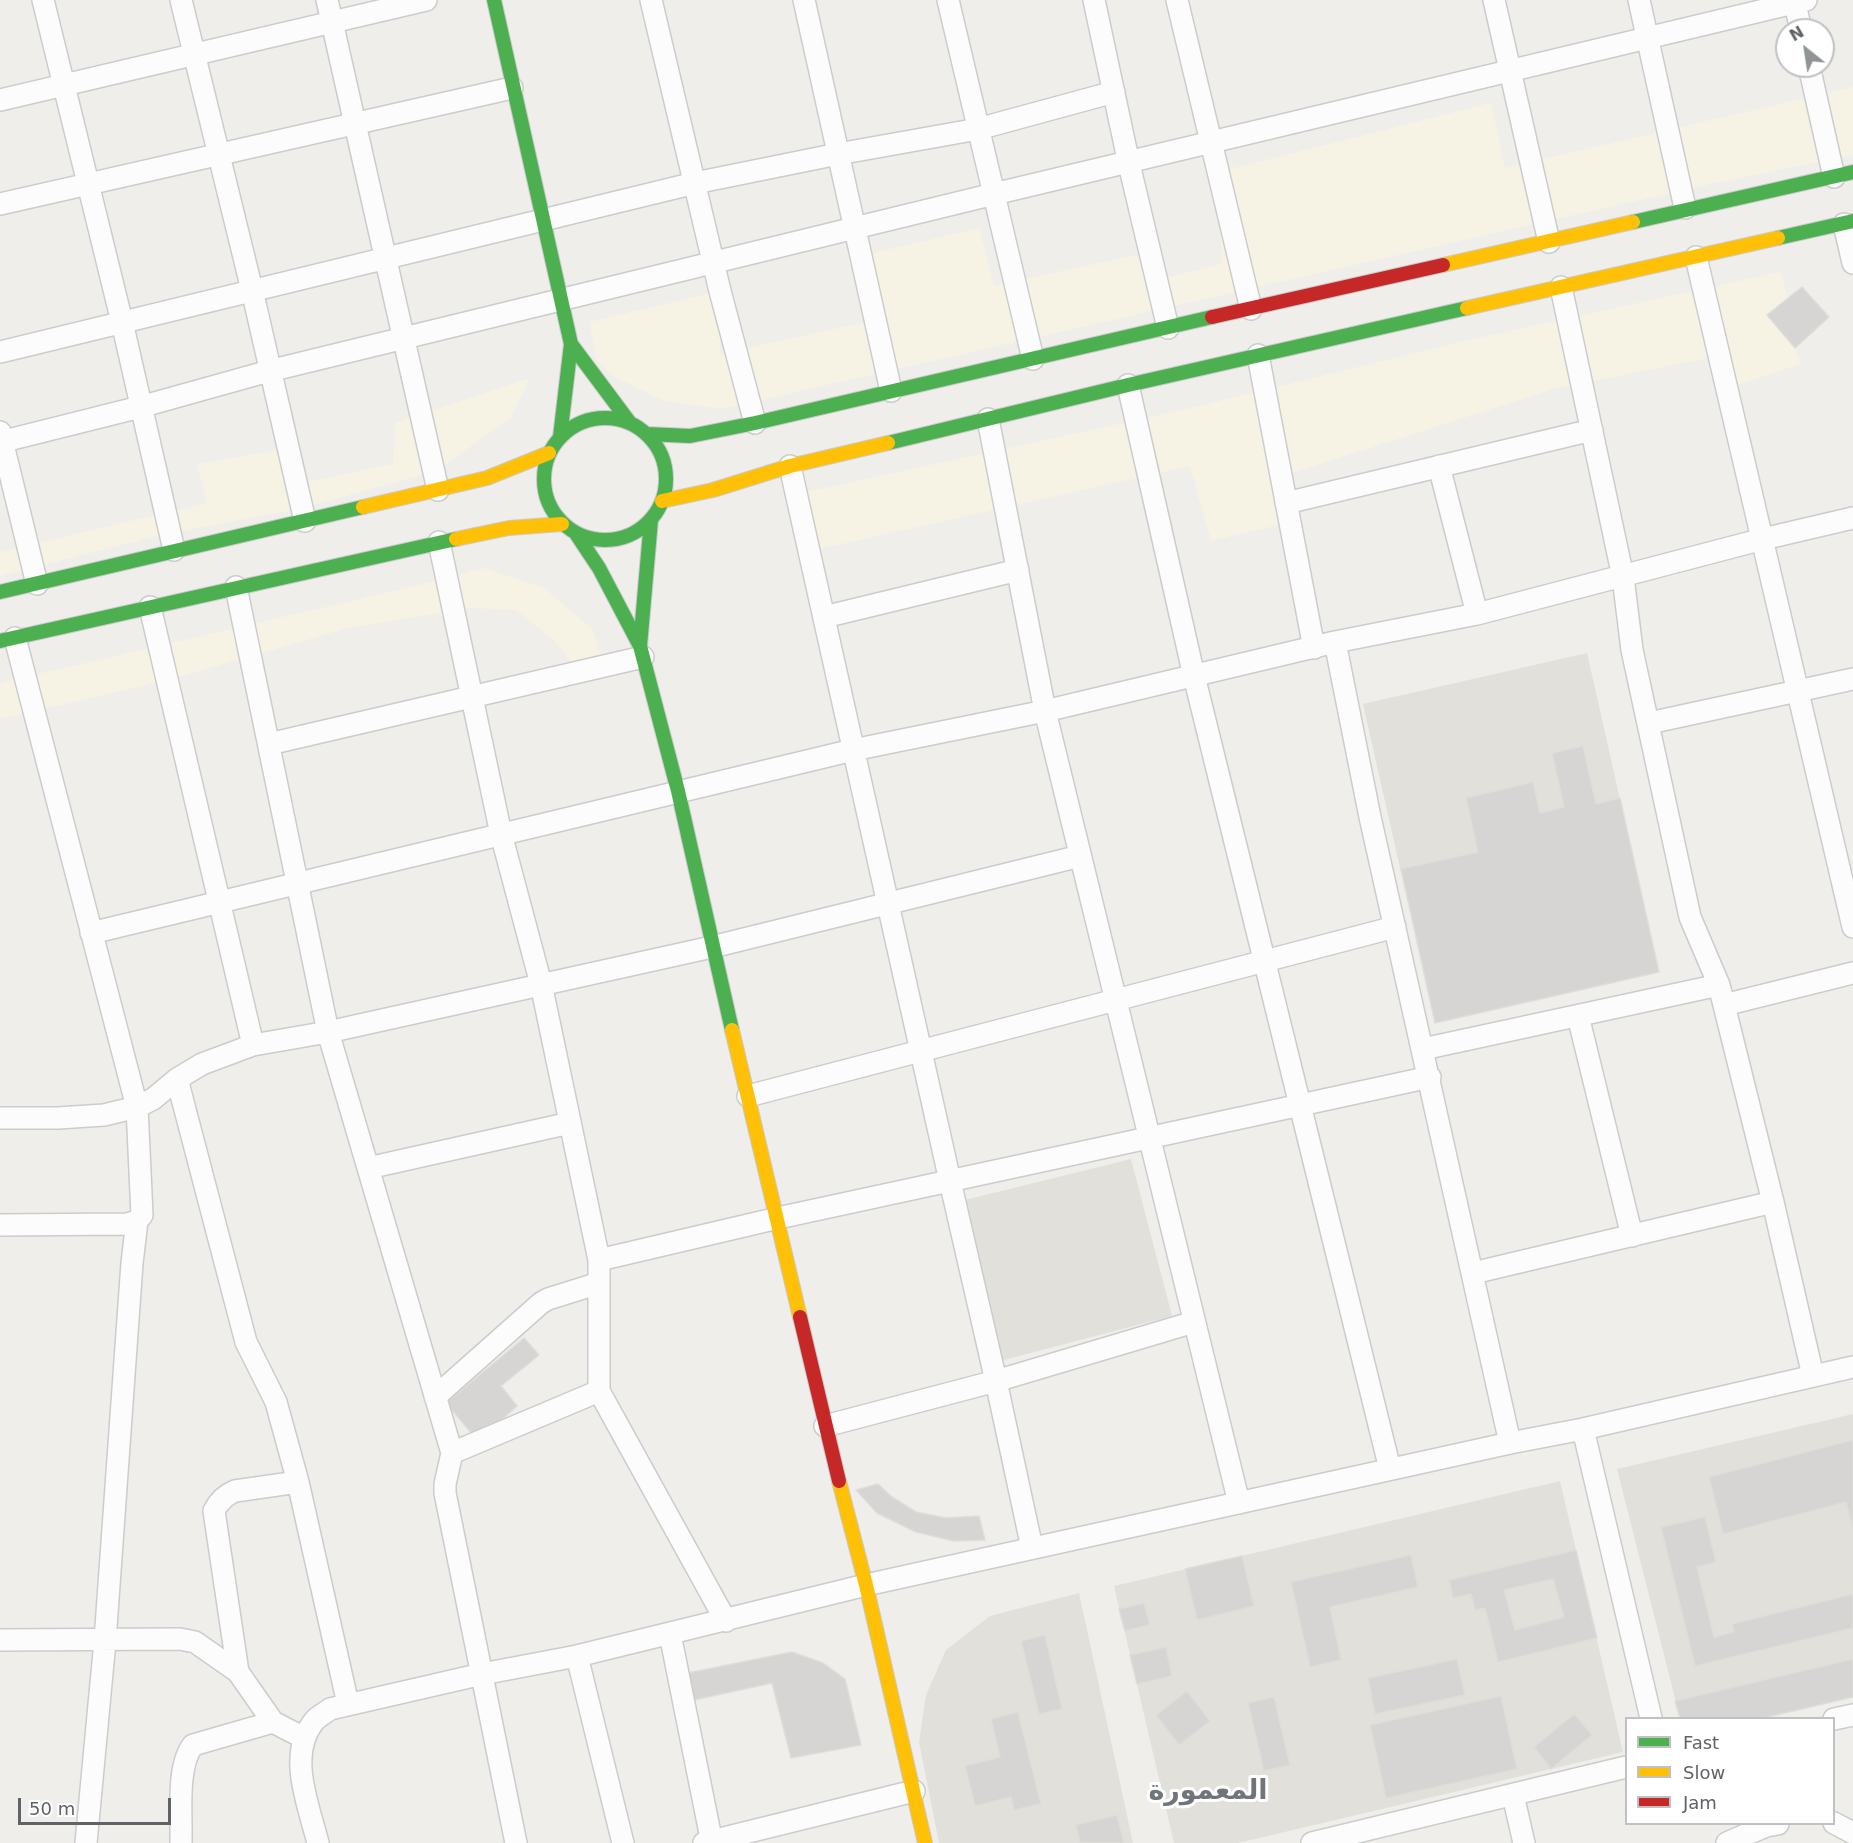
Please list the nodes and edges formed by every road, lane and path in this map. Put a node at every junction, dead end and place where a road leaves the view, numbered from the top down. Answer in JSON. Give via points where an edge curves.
{"nodes":[{"id":1,"x":43,"y":0,"type":"edge"},
{"id":2,"x":181,"y":0,"type":"edge"},
{"id":3,"x":327,"y":0,"type":"edge"},
{"id":4,"x":426,"y":0,"type":"edge"},
{"id":5,"x":494,"y":0,"type":"edge"},
{"id":6,"x":651,"y":0,"type":"edge"},
{"id":7,"x":804,"y":0,"type":"edge"},
{"id":8,"x":948,"y":0,"type":"edge"},
{"id":9,"x":1094,"y":0,"type":"edge"},
{"id":10,"x":1177,"y":0,"type":"edge"},
{"id":11,"x":1494,"y":0,"type":"edge"},
{"id":12,"x":1639,"y":0,"type":"edge"},
{"id":13,"x":1798,"y":1,"type":"edge"},
{"id":14,"x":1800,"y":18,"type":"edge"},
{"id":15,"x":332,"y":23,"type":"junction"},
{"id":16,"x":1647,"y":37,"type":"junction"},
{"id":17,"x":194,"y":54,"type":"junction"},
{"id":18,"x":1511,"y":71,"type":"junction"},
{"id":19,"x":1813,"y":78,"type":"edge"},
{"id":20,"x":63,"y":84,"type":"junction"},
{"id":21,"x":512,"y":88,"type":"junction"},
{"id":22,"x":1114,"y":92,"type":"junction"},
{"id":23,"x":0,"y":100,"type":"edge"},
{"id":24,"x":355,"y":123,"type":"junction"},
{"id":25,"x":978,"y":129,"type":"junction"},
{"id":26,"x":1211,"y":143,"type":"junction"},
{"id":27,"x":218,"y":154,"type":"junction"},
{"id":28,"x":838,"y":154,"type":"junction"},
{"id":29,"x":1129,"y":164,"type":"junction"},
{"id":30,"x":1843,"y":174,"type":"edge"},
{"id":31,"x":87,"y":183,"type":"junction"},
{"id":32,"x":695,"y":183,"type":"junction"},
{"id":33,"x":994,"y":194,"type":"junction"},
{"id":34,"x":0,"y":204,"type":"edge"},
{"id":35,"x":1685,"y":208,"type":"junction"},
{"id":36,"x":544,"y":220,"type":"junction"},
{"id":37,"x":1848,"y":223,"type":"edge"},
{"id":38,"x":855,"y":230,"type":"junction"},
{"id":39,"x":1550,"y":242,"type":"junction"},
{"id":40,"x":1696,"y":257,"type":"junction"},
{"id":41,"x":387,"y":258,"type":"junction"},
{"id":42,"x":1853,"y":263,"type":"edge"},
{"id":43,"x":714,"y":264,"type":"junction"},
{"id":44,"x":1561,"y":287,"type":"junction"},
{"id":45,"x":252,"y":291,"type":"junction"},
{"id":46,"x":560,"y":301,"type":"junction"},
{"id":47,"x":1251,"y":309,"type":"junction"},
{"id":48,"x":122,"y":322,"type":"junction"},
{"id":49,"x":1168,"y":328,"type":"junction"},
{"id":50,"x":404,"y":339,"type":"junction"},
{"id":51,"x":571,"y":344,"type":"junction"},
{"id":52,"x":0,"y":352,"type":"edge"},
{"id":53,"x":1258,"y":355,"type":"junction"},
{"id":54,"x":1033,"y":359,"type":"junction"},
{"id":55,"x":269,"y":371,"type":"junction"},
{"id":56,"x":1128,"y":385,"type":"junction"},
{"id":57,"x":891,"y":391,"type":"junction"},
{"id":58,"x":140,"y":407,"type":"junction"},
{"id":59,"x":988,"y":418,"type":"junction"},
{"id":60,"x":630,"y":423,"type":"junction"},
{"id":61,"x":755,"y":423,"type":"junction"},
{"id":62,"x":1592,"y":430,"type":"junction"},
{"id":63,"x":646,"y":434,"type":"junction"},
{"id":64,"x":560,"y":437,"type":"junction"},
{"id":65,"x":1,"y":438,"type":"edge"},
{"id":66,"x":549,"y":453,"type":"junction"},
{"id":67,"x":790,"y":466,"type":"junction"},
{"id":68,"x":1439,"y":466,"type":"junction"},
{"id":69,"x":438,"y":490,"type":"junction"},
{"id":70,"x":662,"y":501,"type":"junction"},
{"id":71,"x":1286,"y":503,"type":"junction"},
{"id":72,"x":1853,"y":518,"type":"edge"},
{"id":73,"x":651,"y":520,"type":"junction"},
{"id":74,"x":305,"y":521,"type":"junction"},
{"id":75,"x":561,"y":524,"type":"junction"},
{"id":76,"x":577,"y":534,"type":"junction"},
{"id":77,"x":1763,"y":539,"type":"junction"},
{"id":78,"x":439,"y":542,"type":"junction"},
{"id":79,"x":174,"y":550,"type":"junction"},
{"id":80,"x":1017,"y":570,"type":"junction"},
{"id":81,"x":1623,"y":577,"type":"junction"},
{"id":82,"x":37,"y":584,"type":"junction"},
{"id":83,"x":236,"y":587,"type":"junction"},
{"id":84,"x":0,"y":592,"type":"edge"},
{"id":85,"x":150,"y":607,"type":"junction"},
{"id":86,"x":1477,"y":614,"type":"junction"},
{"id":87,"x":824,"y":617,"type":"junction"},
{"id":88,"x":7,"y":640,"type":"edge"},
{"id":89,"x":1324,"y":645,"type":"junction"},
{"id":90,"x":641,"y":651,"type":"junction"},
{"id":91,"x":1194,"y":676,"type":"junction"},
{"id":92,"x":1853,"y":679,"type":"edge"},
{"id":93,"x":1798,"y":691,"type":"junction"},
{"id":94,"x":472,"y":697,"type":"junction"},
{"id":95,"x":1044,"y":711,"type":"junction"},
{"id":96,"x":1649,"y":723,"type":"junction"},
{"id":97,"x":268,"y":744,"type":"junction"},
{"id":98,"x":853,"y":750,"type":"junction"},
{"id":99,"x":678,"y":791,"type":"junction"},
{"id":100,"x":501,"y":834,"type":"junction"},
{"id":101,"x":1080,"y":856,"type":"junction"},
{"id":102,"x":297,"y":883,"type":"junction"},
{"id":103,"x":218,"y":902,"type":"junction"},
{"id":104,"x":888,"y":905,"type":"junction"},
{"id":105,"x":1395,"y":927,"type":"junction"},
{"id":106,"x":1853,"y":927,"type":"edge"},
{"id":107,"x":91,"y":933,"type":"junction"},
{"id":108,"x":712,"y":947,"type":"junction"},
{"id":109,"x":1264,"y":961,"type":"junction"},
{"id":110,"x":1853,"y":973,"type":"edge"},
{"id":111,"x":541,"y":984,"type":"junction"},
{"id":112,"x":1721,"y":995,"type":"junction"},
{"id":113,"x":1115,"y":1000,"type":"junction"},
{"id":114,"x":1578,"y":1016,"type":"junction"},
{"id":115,"x":328,"y":1032,"type":"junction"},
{"id":116,"x":253,"y":1045,"type":"junction"},
{"id":117,"x":1424,"y":1049,"type":"junction"},
{"id":118,"x":920,"y":1051,"type":"junction"},
{"id":119,"x":1430,"y":1077,"type":"junction"},
{"id":120,"x":177,"y":1079,"type":"junction"},
{"id":121,"x":748,"y":1096,"type":"junction"},
{"id":122,"x":1300,"y":1105,"type":"junction"},
{"id":123,"x":136,"y":1107,"type":"junction"},
{"id":124,"x":0,"y":1118,"type":"edge"},
{"id":125,"x":570,"y":1123,"type":"junction"},
{"id":126,"x":1149,"y":1138,"type":"junction"},
{"id":127,"x":368,"y":1168,"type":"junction"},
{"id":128,"x":950,"y":1181,"type":"junction"},
{"id":129,"x":1773,"y":1202,"type":"junction"},
{"id":130,"x":778,"y":1218,"type":"junction"},
{"id":131,"x":137,"y":1221,"type":"junction"},
{"id":132,"x":0,"y":1225,"type":"edge"},
{"id":133,"x":1632,"y":1236,"type":"junction"},
{"id":134,"x":599,"y":1260,"type":"junction"},
{"id":135,"x":1473,"y":1273,"type":"junction"},
{"id":136,"x":599,"y":1283,"type":"junction"},
{"id":137,"x":1194,"y":1322,"type":"junction"},
{"id":138,"x":1853,"y":1367,"type":"edge"},
{"id":139,"x":1813,"y":1376,"type":"junction"},
{"id":140,"x":996,"y":1381,"type":"junction"},
{"id":141,"x":599,"y":1391,"type":"junction"},
{"id":142,"x":435,"y":1397,"type":"junction"},
{"id":143,"x":825,"y":1426,"type":"junction"},
{"id":144,"x":1584,"y":1429,"type":"junction"},
{"id":145,"x":1510,"y":1443,"type":"junction"},
{"id":146,"x":452,"y":1453,"type":"junction"},
{"id":147,"x":1390,"y":1469,"type":"junction"},
{"id":148,"x":298,"y":1482,"type":"junction"},
{"id":149,"x":1239,"y":1503,"type":"junction"},
{"id":150,"x":1032,"y":1548,"type":"junction"},
{"id":151,"x":866,"y":1585,"type":"junction"},
{"id":152,"x":726,"y":1621,"type":"junction"},
{"id":153,"x":670,"y":1634,"type":"junction"},
{"id":154,"x":0,"y":1640,"type":"edge"},
{"id":155,"x":105,"y":1641,"type":"junction"},
{"id":156,"x":577,"y":1656,"type":"junction"},
{"id":157,"x":238,"y":1672,"type":"junction"},
{"id":158,"x":482,"y":1674,"type":"junction"},
{"id":159,"x":348,"y":1704,"type":"junction"},
{"id":160,"x":1853,"y":1715,"type":"edge"},
{"id":161,"x":1650,"y":1717,"type":"edge"},
{"id":162,"x":1835,"y":1719,"type":"edge"},
{"id":163,"x":273,"y":1722,"type":"junction"},
{"id":164,"x":303,"y":1738,"type":"junction"},
{"id":165,"x":1625,"y":1767,"type":"edge"},
{"id":166,"x":914,"y":1791,"type":"junction"},
{"id":167,"x":1513,"y":1795,"type":"junction"},
{"id":168,"x":1835,"y":1824,"type":"edge"},
{"id":169,"x":1772,"y":1825,"type":"edge"},
{"id":170,"x":1853,"y":1833,"type":"edge"},
{"id":171,"x":709,"y":1842,"type":"edge"},
{"id":172,"x":1322,"y":1842,"type":"edge"},
{"id":173,"x":86,"y":1843,"type":"edge"},
{"id":174,"x":181,"y":1843,"type":"edge"},
{"id":175,"x":318,"y":1843,"type":"edge"},
{"id":176,"x":516,"y":1843,"type":"edge"},
{"id":177,"x":623,"y":1843,"type":"edge"},
{"id":178,"x":925,"y":1843,"type":"edge"},
{"id":179,"x":1524,"y":1843,"type":"edge"},
{"id":180,"x":1729,"y":1843,"type":"edge"}],
"edges":[{"from":1,"to":20,"type":"street"},
{"from":2,"to":17,"type":"street"},
{"from":3,"to":15,"type":"street"},
{"from":4,"to":15,"type":"street"},
{"from":5,"to":21,"type":"main road"},
{"from":6,"to":32,"type":"street"},
{"from":7,"to":28,"type":"street"},
{"from":8,"to":25,"type":"street"},
{"from":9,"to":22,"type":"street"},
{"from":10,"to":26,"type":"street"},
{"from":11,"to":18,"type":"street"},
{"from":12,"to":16,"type":"street"},
{"from":13,"to":14,"type":"street"},
{"from":13,"to":16,"type":"street"},
{"from":15,"to":17,"type":"street"},
{"from":15,"to":24,"type":"street"},
{"from":16,"to":18,"type":"street"},
{"from":16,"to":35,"type":"street"},
{"from":17,"to":20,"type":"street"},
{"from":17,"to":27,"type":"street"},
{"from":18,"to":26,"type":"street"},
{"from":18,"to":39,"type":"street"},
{"from":19,"to":30,"type":"street"},
{"from":20,"to":23,"type":"street"},
{"from":20,"to":31,"type":"street"},
{"from":21,"to":24,"type":"street"},
{"from":21,"to":36,"type":"main road"},
{"from":22,"to":25,"type":"street"},
{"from":22,"to":29,"type":"street"},
{"from":24,"to":27,"type":"street"},
{"from":24,"to":41,"type":"street"},
{"from":25,"to":28,"type":"street"},
{"from":25,"to":33,"type":"street"},
{"from":26,"to":29,"type":"street"},
{"from":26,"to":47,"type":"street"},
{"from":27,"to":31,"type":"street"},
{"from":27,"to":45,"type":"street"},
{"from":28,"to":32,"type":"street"},
{"from":28,"to":38,"type":"street"},
{"from":29,"to":33,"type":"street"},
{"from":29,"to":49,"type":"street"},
{"from":30,"to":35,"type":"main road"},
{"from":31,"to":34,"type":"street"},
{"from":31,"to":48,"type":"street"},
{"from":32,"to":36,"type":"street"},
{"from":32,"to":43,"type":"street"},
{"from":33,"to":38,"type":"street"},
{"from":33,"to":54,"type":"street"},
{"from":35,"to":39,"type":"main road"},
{"from":36,"to":41,"type":"street"},
{"from":36,"to":46,"type":"main road"},
{"from":37,"to":40,"type":"main road"},
{"from":37,"to":42,"type":"street"},
{"from":38,"to":43,"type":"street"},
{"from":38,"to":57,"type":"street"},
{"from":39,"to":47,"type":"main road"},
{"from":40,"to":44,"type":"main road"},
{"from":40,"to":77,"type":"street"},
{"from":41,"to":45,"type":"street"},
{"from":41,"to":50,"type":"street"},
{"from":43,"to":46,"type":"street"},
{"from":43,"to":61,"type":"street"},
{"from":44,"to":53,"type":"main road"},
{"from":44,"to":62,"type":"street"},
{"from":45,"to":48,"type":"street"},
{"from":45,"to":55,"type":"street"},
{"from":46,"to":50,"type":"street"},
{"from":46,"to":51,"type":"main road"},
{"from":47,"to":49,"type":"main road"},
{"from":48,"to":52,"type":"street"},
{"from":48,"to":58,"type":"street"},
{"from":49,"to":54,"type":"main road"},
{"from":50,"to":55,"type":"street"},
{"from":50,"to":69,"type":"street"},
{"from":51,"to":60,"type":"main road"},
{"from":51,"to":64,"type":"main road"},
{"from":53,"to":56,"type":"main road"},
{"from":53,"to":71,"type":"street"},
{"from":54,"to":57,"type":"main road"},
{"from":55,"to":58,"type":"street"},
{"from":55,"to":74,"type":"street"},
{"from":56,"to":59,"type":"main road"},
{"from":56,"to":91,"type":"street"},
{"from":57,"to":61,"type":"main road"},
{"from":58,"to":65,"type":"street"},
{"from":58,"to":79,"type":"street"},
{"from":59,"to":67,"type":"main road"},
{"from":59,"to":80,"type":"street"},
{"from":60,"to":63,"type":"main road"},
{"from":60,"to":64,"type":"main road","via":[[612,418],[593,419]]},
{"from":61,"to":63,"type":"main road","via":[[690,436]]},
{"from":62,"to":68,"type":"street"},
{"from":62,"to":81,"type":"street"},
{"from":63,"to":70,"type":"main road","via":[[658,448],[665,466]]},
{"from":64,"to":66,"type":"main road"},
{"from":65,"to":82,"type":"street"},
{"from":66,"to":69,"type":"main road","via":[[488,478]]},
{"from":66,"to":75,"type":"main road","via":[[543,471],[544,490]]},
{"from":67,"to":70,"type":"main road"},
{"from":67,"to":87,"type":"street"},
{"from":68,"to":71,"type":"street"},
{"from":68,"to":86,"type":"street"},
{"from":69,"to":74,"type":"main road"},
{"from":70,"to":73,"type":"main road"},
{"from":71,"to":89,"type":"street"},
{"from":72,"to":77,"type":"street"},
{"from":73,"to":76,"type":"main road","via":[[616,540],[596,540]]},
{"from":73,"to":90,"type":"main road"},
{"from":74,"to":79,"type":"main road"},
{"from":75,"to":76,"type":"main road"},
{"from":75,"to":78,"type":"main road","via":[[509,528]]},
{"from":76,"to":90,"type":"main road"},
{"from":77,"to":81,"type":"street"},
{"from":77,"to":93,"type":"street"},
{"from":78,"to":83,"type":"main road"},
{"from":78,"to":94,"type":"street"},
{"from":79,"to":82,"type":"main road"},
{"from":80,"to":87,"type":"street"},
{"from":80,"to":95,"type":"street"},
{"from":81,"to":86,"type":"street"},
{"from":81,"to":96,"type":"street","via":[[1632,650]]},
{"from":82,"to":84,"type":"main road"},
{"from":83,"to":85,"type":"main road"},
{"from":83,"to":97,"type":"street"},
{"from":85,"to":88,"type":"main road"},
{"from":85,"to":103,"type":"street"},
{"from":86,"to":89,"type":"street"},
{"from":87,"to":98,"type":"street"},
{"from":88,"to":107,"type":"street"},
{"from":89,"to":91,"type":"street"},
{"from":89,"to":105,"type":"street"},
{"from":90,"to":94,"type":"street"},
{"from":90,"to":99,"type":"main road"},
{"from":91,"to":95,"type":"street"},
{"from":91,"to":109,"type":"street"},
{"from":92,"to":93,"type":"street"},
{"from":93,"to":96,"type":"street"},
{"from":93,"to":106,"type":"street"},
{"from":94,"to":97,"type":"street"},
{"from":94,"to":100,"type":"street"},
{"from":95,"to":98,"type":"street"},
{"from":95,"to":101,"type":"street"},
{"from":96,"to":112,"type":"street","via":[[1689,917]]},
{"from":97,"to":102,"type":"street"},
{"from":98,"to":99,"type":"street"},
{"from":98,"to":104,"type":"street"},
{"from":99,"to":100,"type":"street"},
{"from":99,"to":108,"type":"main road"},
{"from":100,"to":102,"type":"street"},
{"from":100,"to":111,"type":"street"},
{"from":101,"to":104,"type":"street"},
{"from":101,"to":113,"type":"street"},
{"from":102,"to":103,"type":"street"},
{"from":102,"to":115,"type":"street"},
{"from":103,"to":107,"type":"street"},
{"from":103,"to":116,"type":"street"},
{"from":104,"to":108,"type":"street"},
{"from":104,"to":118,"type":"street"},
{"from":105,"to":109,"type":"street"},
{"from":105,"to":117,"type":"street"},
{"from":107,"to":123,"type":"street"},
{"from":108,"to":111,"type":"street"},
{"from":108,"to":121,"type":"main road"},
{"from":109,"to":113,"type":"street"},
{"from":109,"to":122,"type":"street"},
{"from":110,"to":112,"type":"street"},
{"from":111,"to":115,"type":"street"},
{"from":111,"to":125,"type":"street"},
{"from":112,"to":114,"type":"street"},
{"from":112,"to":129,"type":"street"},
{"from":113,"to":118,"type":"street"},
{"from":113,"to":126,"type":"street"},
{"from":114,"to":117,"type":"street"},
{"from":114,"to":133,"type":"street"},
{"from":115,"to":116,"type":"street"},
{"from":115,"to":127,"type":"street"},
{"from":116,"to":120,"type":"street","via":[[202,1064]]},
{"from":117,"to":119,"type":"street"},
{"from":118,"to":121,"type":"street"},
{"from":118,"to":128,"type":"street"},
{"from":119,"to":122,"type":"street"},
{"from":119,"to":135,"type":"street"},
{"from":120,"to":123,"type":"street"},
{"from":120,"to":148,"type":"street","via":[[246,1342],[276,1402]]},
{"from":121,"to":130,"type":"main road"},
{"from":122,"to":126,"type":"street"},
{"from":122,"to":147,"type":"street"},
{"from":123,"to":124,"type":"street","via":[[104,1115]]},
{"from":123,"to":131,"type":"street","via":[[142,1215]]},
{"from":125,"to":127,"type":"street"},
{"from":125,"to":134,"type":"street"},
{"from":126,"to":128,"type":"street"},
{"from":126,"to":137,"type":"street"},
{"from":127,"to":142,"type":"street"},
{"from":128,"to":130,"type":"street"},
{"from":128,"to":140,"type":"street"},
{"from":129,"to":133,"type":"street"},
{"from":129,"to":139,"type":"street"},
{"from":130,"to":134,"type":"street"},
{"from":130,"to":143,"type":"main road"},
{"from":131,"to":132,"type":"street"},
{"from":131,"to":155,"type":"street"},
{"from":133,"to":135,"type":"street"},
{"from":134,"to":136,"type":"street"},
{"from":135,"to":145,"type":"street"},
{"from":136,"to":141,"type":"street"},
{"from":136,"to":142,"type":"street","via":[[541,1303]]},
{"from":137,"to":140,"type":"street"},
{"from":137,"to":149,"type":"street"},
{"from":138,"to":139,"type":"street"},
{"from":139,"to":144,"type":"street"},
{"from":140,"to":143,"type":"street"},
{"from":140,"to":150,"type":"street"},
{"from":141,"to":146,"type":"street"},
{"from":141,"to":152,"type":"street"},
{"from":142,"to":146,"type":"street"},
{"from":143,"to":151,"type":"main road"},
{"from":144,"to":145,"type":"street"},
{"from":144,"to":161,"type":"street"},
{"from":145,"to":147,"type":"street"},
{"from":146,"to":158,"type":"street","via":[[446,1493]]},
{"from":147,"to":149,"type":"street"},
{"from":148,"to":157,"type":"street","via":[[235,1491],[218,1502],[214,1511]]},
{"from":148,"to":159,"type":"street"},
{"from":149,"to":150,"type":"street"},
{"from":150,"to":151,"type":"street"},
{"from":151,"to":152,"type":"street"},
{"from":151,"to":166,"type":"main road"},
{"from":152,"to":153,"type":"street"},
{"from":153,"to":156,"type":"street"},
{"from":153,"to":171,"type":"street"},
{"from":154,"to":155,"type":"street"},
{"from":155,"to":157,"type":"street","via":[[195,1642]]},
{"from":155,"to":173,"type":"street"},
{"from":156,"to":158,"type":"street"},
{"from":156,"to":177,"type":"street"},
{"from":157,"to":163,"type":"street"},
{"from":158,"to":159,"type":"street"},
{"from":158,"to":176,"type":"street"},
{"from":159,"to":164,"type":"street","via":[[330,1709],[316,1719]]},
{"from":160,"to":162,"type":"street"},
{"from":163,"to":164,"type":"street"},
{"from":163,"to":174,"type":"street","via":[[193,1745],[187,1754],[183,1778]]},
{"from":164,"to":175,"type":"street","via":[[303,1782]]},
{"from":165,"to":167,"type":"street"},
{"from":166,"to":171,"type":"street"},
{"from":166,"to":178,"type":"main road"},
{"from":167,"to":172,"type":"street"},
{"from":167,"to":179,"type":"street"},
{"from":168,"to":170,"type":"street"},
{"from":169,"to":180,"type":"street"}]}
